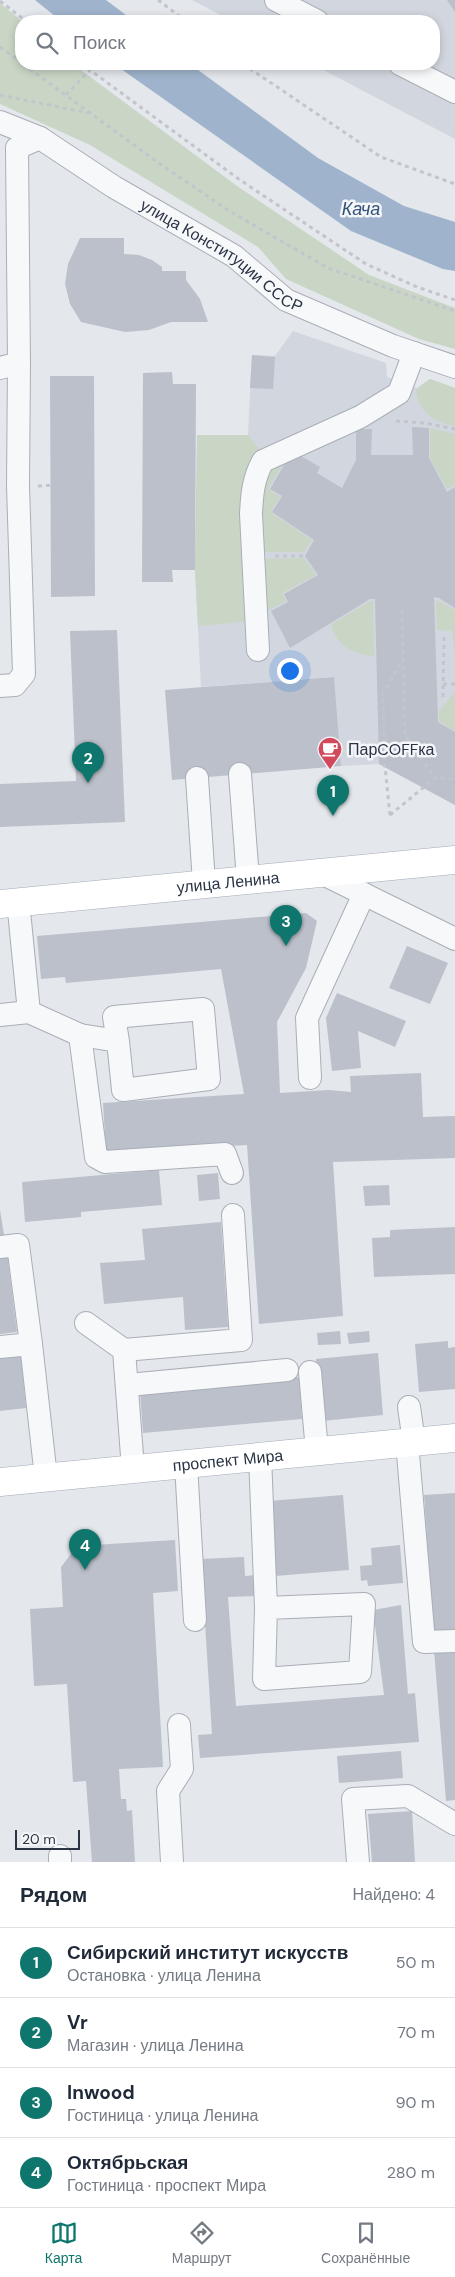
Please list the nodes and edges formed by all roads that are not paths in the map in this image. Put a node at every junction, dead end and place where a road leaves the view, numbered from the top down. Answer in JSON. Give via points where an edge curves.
{"nodes":[{"id":1,"x":276,"y":0,"type":"edge"},
{"id":2,"x":305,"y":15,"type":"edge"},
{"id":3,"x":412,"y":70,"type":"edge"},
{"id":4,"x":455,"y":92,"type":"edge"},
{"id":5,"x":0,"y":122,"type":"edge"},
{"id":6,"x":40,"y":138,"type":"junction"},
{"id":7,"x":414,"y":353,"type":"junction"},
{"id":8,"x":10,"y":365,"type":"edge"},
{"id":9,"x":455,"y":366,"type":"edge"},
{"id":10,"x":258,"y":650,"type":"dead end"},
{"id":11,"x":0,"y":686,"type":"edge"},
{"id":12,"x":240,"y":774,"type":"dead end"},
{"id":13,"x":197,"y":778,"type":"dead end"},
{"id":14,"x":455,"y":860,"type":"edge"},
{"id":15,"x":319,"y":872,"type":"junction"},
{"id":16,"x":248,"y":879,"type":"junction"},
{"id":17,"x":204,"y":883,"type":"junction"},
{"id":18,"x":364,"y":894,"type":"junction"},
{"id":19,"x":9,"y":902,"type":"edge"},
{"id":20,"x":455,"y":939,"type":"edge"},
{"id":21,"x":30,"y":1012,"type":"junction"},
{"id":22,"x":0,"y":1016,"type":"edge"},
{"id":23,"x":80,"y":1035,"type":"junction"},
{"id":24,"x":118,"y":1041,"type":"junction"},
{"id":25,"x":310,"y":1078,"type":"dead end"},
{"id":26,"x":232,"y":1173,"type":"dead end"},
{"id":27,"x":234,"y":1215,"type":"dead end"},
{"id":28,"x":0,"y":1247,"type":"edge"},
{"id":29,"x":86,"y":1323,"type":"dead end"},
{"id":30,"x":31,"y":1344,"type":"junction"},
{"id":31,"x":0,"y":1347,"type":"edge"},
{"id":32,"x":124,"y":1350,"type":"junction"},
{"id":33,"x":287,"y":1370,"type":"dead end"},
{"id":34,"x":310,"y":1372,"type":"dead end"},
{"id":35,"x":128,"y":1385,"type":"junction"},
{"id":36,"x":409,"y":1407,"type":"dead end"},
{"id":37,"x":455,"y":1438,"type":"edge"},
{"id":38,"x":411,"y":1442,"type":"junction"},
{"id":39,"x":316,"y":1451,"type":"junction"},
{"id":40,"x":260,"y":1456,"type":"junction"},
{"id":41,"x":186,"y":1464,"type":"junction"},
{"id":42,"x":133,"y":1469,"type":"junction"},
{"id":43,"x":46,"y":1477,"type":"junction"},
{"id":44,"x":0,"y":1482,"type":"edge"},
{"id":45,"x":266,"y":1608,"type":"junction"},
{"id":46,"x":194,"y":1620,"type":"dead end"},
{"id":47,"x":455,"y":1641,"type":"edge"},
{"id":48,"x":178,"y":1725,"type":"dead end"},
{"id":49,"x":455,"y":1824,"type":"edge"},
{"id":50,"x":172,"y":1862,"type":"edge"},
{"id":51,"x":358,"y":1862,"type":"edge"}],
"edges":[{"from":1,"to":2,"type":"street"},
{"from":3,"to":4,"type":"street"},
{"from":5,"to":6,"type":"street","name":"улица Конституции СССР"},
{"from":6,"to":7,"type":"street","name":"улица Конституции СССР","via":[[114,187],[234,256],[286,300]]},
{"from":6,"to":8,"type":"street","via":[[17,148]]},
{"from":7,"to":9,"type":"street","name":"улица Конституции СССР"},
{"from":7,"to":10,"type":"street","via":[[399,393],[360,418],[263,462],[255,474],[252,493],[253,556]]},
{"from":8,"to":11,"type":"street","via":[[18,486],[24,674],[15,685]]},
{"from":12,"to":16,"type":"street"},
{"from":13,"to":17,"type":"street"},
{"from":14,"to":15,"type":"main road","name":"улица Ленина"},
{"from":15,"to":16,"type":"main road","name":"улица Ленина"},
{"from":15,"to":18,"type":"street"},
{"from":16,"to":17,"type":"main road","name":"улица Ленина"},
{"from":17,"to":19,"type":"main road","name":"улица Ленина"},
{"from":18,"to":20,"type":"street"},
{"from":18,"to":25,"type":"street","via":[[307,1018]]},
{"from":19,"to":21,"type":"street"},
{"from":21,"to":22,"type":"street"},
{"from":21,"to":23,"type":"street"},
{"from":23,"to":24,"type":"street"},
{"from":23,"to":26,"type":"street","via":[[96,1158],[105,1162],[225,1154]]},
{"from":24,"to":24,"type":"street","via":[[114,1017],[203,1009],[209,1079],[123,1090]]},
{"from":27,"to":32,"type":"street","via":[[240,1340]]},
{"from":28,"to":30,"type":"street","via":[[18,1245]]},
{"from":29,"to":32,"type":"street"},
{"from":30,"to":31,"type":"street"},
{"from":30,"to":43,"type":"street"},
{"from":32,"to":35,"type":"street"},
{"from":33,"to":35,"type":"street"},
{"from":34,"to":39,"type":"street"},
{"from":35,"to":42,"type":"street"},
{"from":36,"to":38,"type":"street"},
{"from":37,"to":38,"type":"main road","name":"проспект Мира"},
{"from":38,"to":39,"type":"main road","name":"проспект Мира"},
{"from":38,"to":47,"type":"street","via":[[424,1642]]},
{"from":39,"to":40,"type":"main road","name":"проспект Мира"},
{"from":40,"to":41,"type":"main road","name":"проспект Мира"},
{"from":40,"to":45,"type":"street"},
{"from":41,"to":42,"type":"main road","name":"проспект Мира"},
{"from":41,"to":46,"type":"street"},
{"from":42,"to":43,"type":"main road","name":"проспект Мира"},
{"from":43,"to":44,"type":"main road","name":"проспект Мира"},
{"from":45,"to":45,"type":"street","via":[[364,1604],[360,1672],[264,1679]]},
{"from":48,"to":50,"type":"street","via":[[182,1769],[168,1791]]},
{"from":49,"to":51,"type":"street","via":[[408,1796],[353,1799]]}]}
